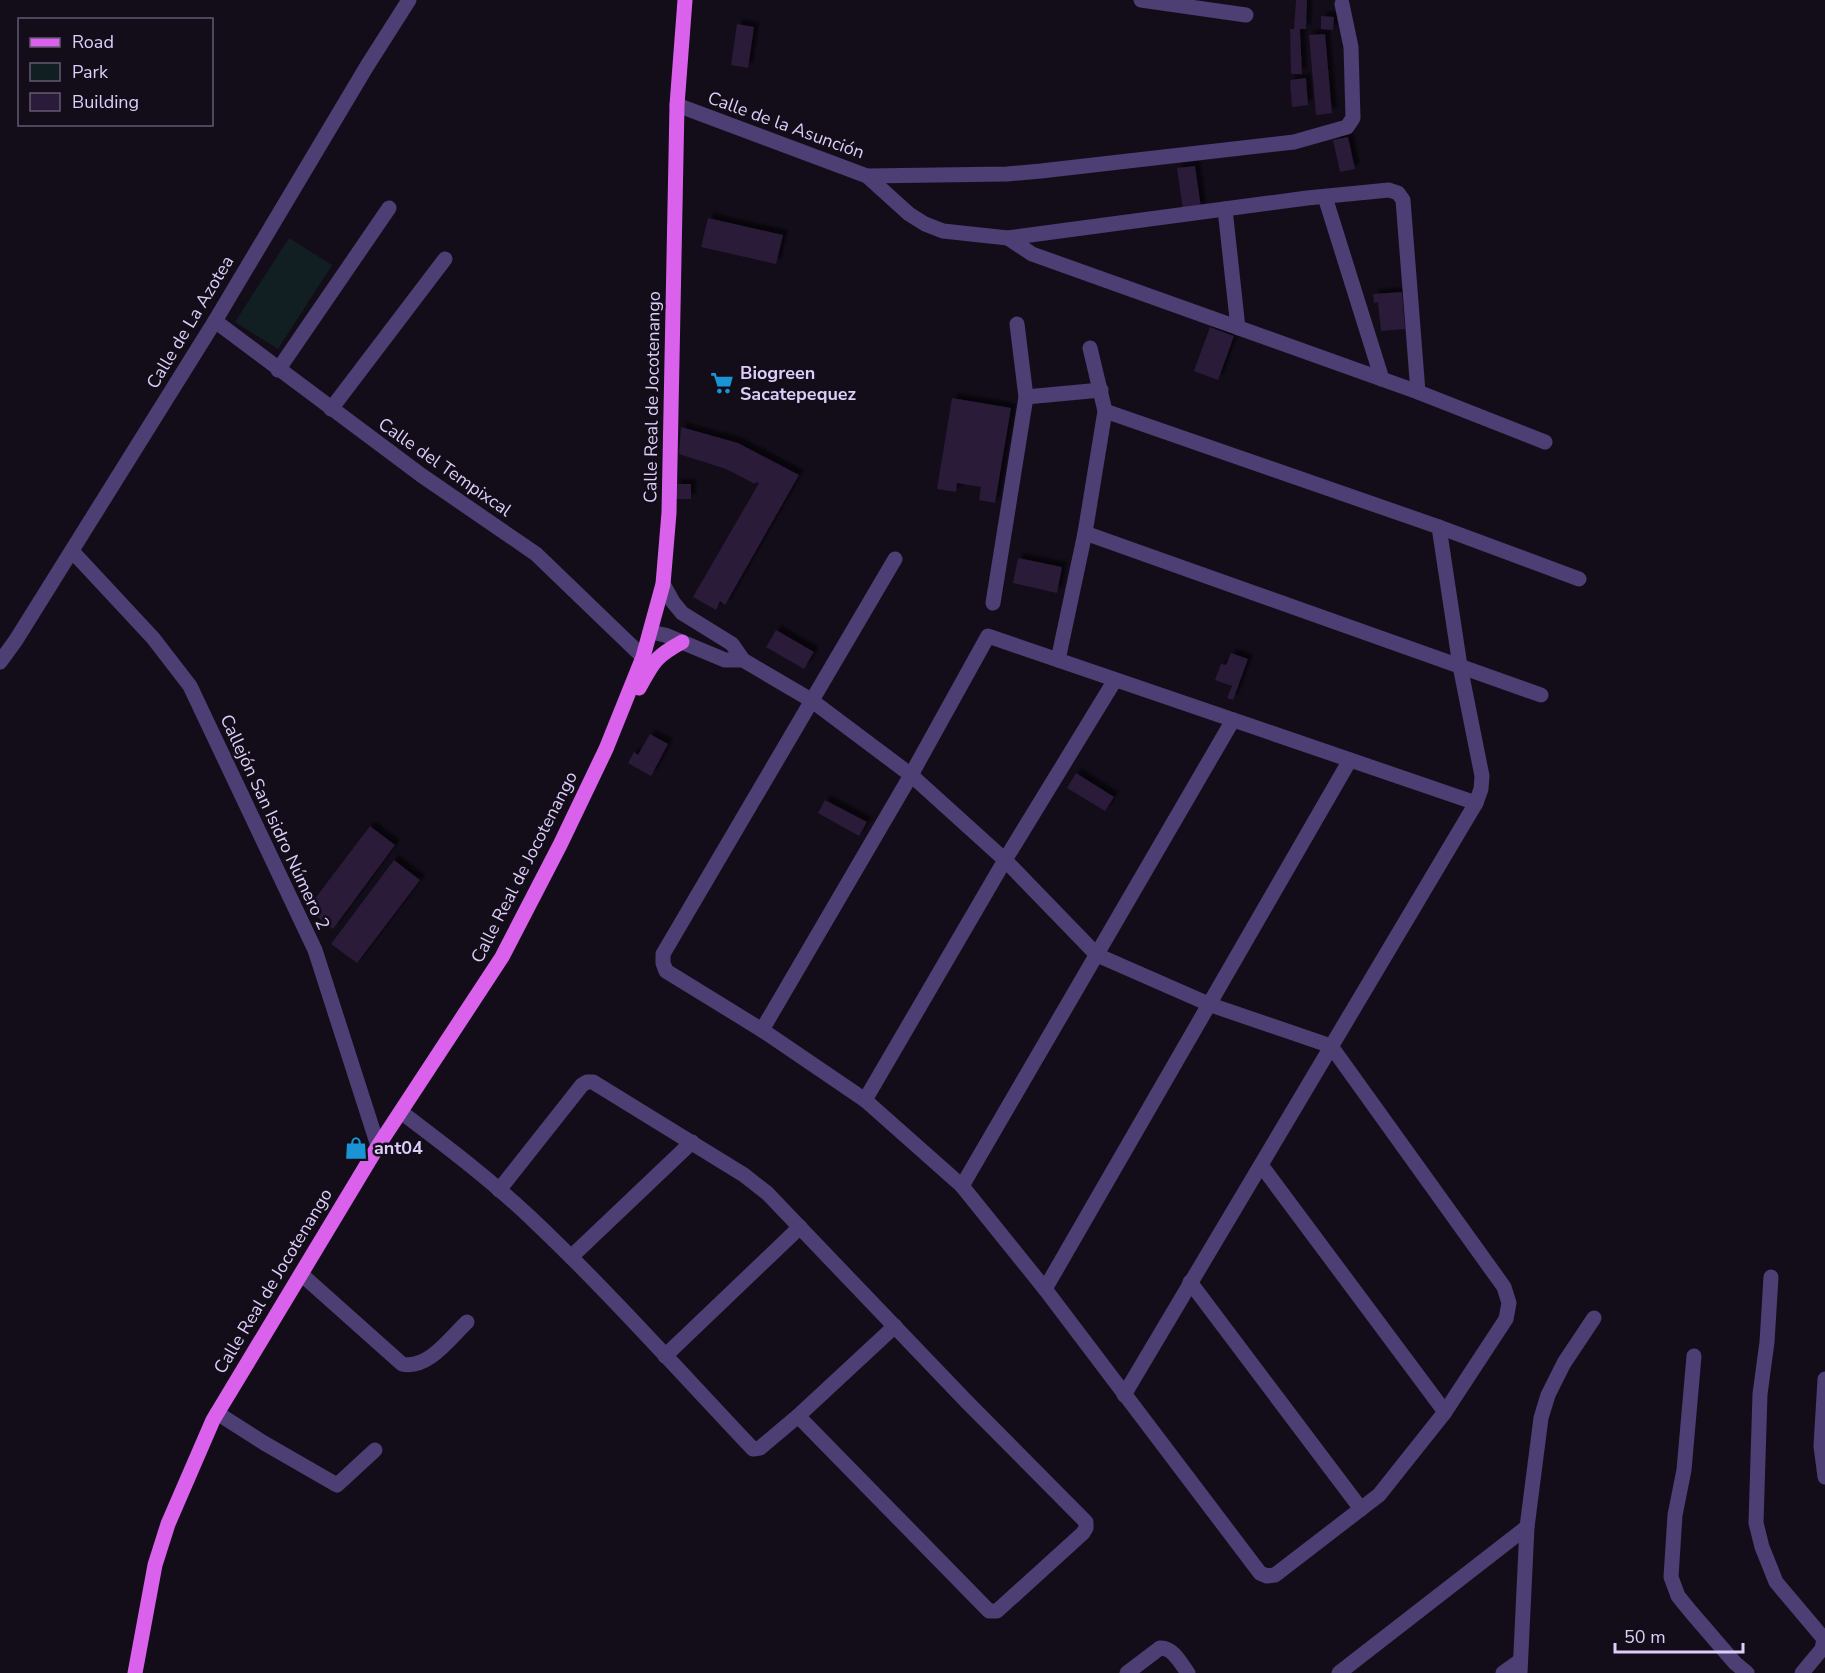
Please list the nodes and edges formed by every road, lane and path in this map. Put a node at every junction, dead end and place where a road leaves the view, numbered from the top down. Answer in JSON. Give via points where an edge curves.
{"nodes":[{"id":1,"x":409,"y":0,"type":"edge"},
{"id":2,"x":685,"y":0,"type":"edge"},
{"id":3,"x":1141,"y":0,"type":"edge"},
{"id":4,"x":1342,"y":4,"type":"dead end"},
{"id":5,"x":1246,"y":15,"type":"dead end"},
{"id":6,"x":677,"y":105,"type":"junction"},
{"id":7,"x":867,"y":176,"type":"junction"},
{"id":8,"x":1325,"y":196,"type":"junction"},
{"id":9,"x":389,"y":208,"type":"dead end"},
{"id":10,"x":1225,"y":209,"type":"junction"},
{"id":11,"x":1008,"y":238,"type":"junction"},
{"id":12,"x":445,"y":259,"type":"dead end"},
{"id":13,"x":215,"y":321,"type":"junction"},
{"id":14,"x":1017,"y":324,"type":"dead end"},
{"id":15,"x":1238,"y":328,"type":"junction"},
{"id":16,"x":1090,"y":348,"type":"dead end"},
{"id":17,"x":278,"y":370,"type":"junction"},
{"id":18,"x":1382,"y":379,"type":"junction"},
{"id":19,"x":1101,"y":390,"type":"junction"},
{"id":20,"x":1418,"y":392,"type":"junction"},
{"id":21,"x":1026,"y":396,"type":"junction"},
{"id":22,"x":331,"y":409,"type":"junction"},
{"id":23,"x":1105,"y":411,"type":"junction"},
{"id":24,"x":1545,"y":442,"type":"dead end"},
{"id":25,"x":1439,"y":527,"type":"junction"},
{"id":26,"x":1085,"y":533,"type":"junction"},
{"id":27,"x":72,"y":551,"type":"junction"},
{"id":28,"x":895,"y":559,"type":"dead end"},
{"id":29,"x":1579,"y":579,"type":"dead end"},
{"id":30,"x":663,"y":584,"type":"junction"},
{"id":31,"x":993,"y":603,"type":"dead end"},
{"id":32,"x":650,"y":632,"type":"junction"},
{"id":33,"x":713,"y":633,"type":"junction"},
{"id":34,"x":682,"y":642,"type":"junction"},
{"id":35,"x":705,"y":652,"type":"junction"},
{"id":36,"x":643,"y":657,"type":"junction"},
{"id":37,"x":743,"y":660,"type":"junction"},
{"id":38,"x":1058,"y":660,"type":"junction"},
{"id":39,"x":0,"y":662,"type":"edge"},
{"id":40,"x":1460,"y":666,"type":"junction"},
{"id":41,"x":1115,"y":680,"type":"junction"},
{"id":42,"x":1541,"y":695,"type":"dead end"},
{"id":43,"x":811,"y":700,"type":"junction"},
{"id":44,"x":1233,"y":720,"type":"junction"},
{"id":45,"x":606,"y":749,"type":"junction"},
{"id":46,"x":1350,"y":760,"type":"junction"},
{"id":47,"x":911,"y":775,"type":"junction"},
{"id":48,"x":1476,"y":803,"type":"junction"},
{"id":49,"x":1005,"y":860,"type":"junction"},
{"id":50,"x":1097,"y":955,"type":"junction"},
{"id":51,"x":1211,"y":1005,"type":"junction"},
{"id":52,"x":762,"y":1030,"type":"junction"},
{"id":53,"x":1331,"y":1046,"type":"junction"},
{"id":54,"x":865,"y":1100,"type":"junction"},
{"id":55,"x":401,"y":1112,"type":"junction"},
{"id":56,"x":692,"y":1142,"type":"junction"},
{"id":57,"x":378,"y":1146,"type":"junction"},
{"id":58,"x":1261,"y":1165,"type":"junction"},
{"id":59,"x":962,"y":1186,"type":"junction"},
{"id":60,"x":499,"y":1190,"type":"junction"},
{"id":61,"x":800,"y":1227,"type":"junction"},
{"id":62,"x":570,"y":1257,"type":"junction"},
{"id":63,"x":301,"y":1274,"type":"junction"},
{"id":64,"x":1771,"y":1278,"type":"dead end"},
{"id":65,"x":1190,"y":1282,"type":"junction"},
{"id":66,"x":1045,"y":1289,"type":"junction"},
{"id":67,"x":1594,"y":1318,"type":"dead end"},
{"id":68,"x":467,"y":1322,"type":"dead end"},
{"id":69,"x":895,"y":1326,"type":"junction"},
{"id":70,"x":665,"y":1356,"type":"junction"},
{"id":71,"x":1694,"y":1356,"type":"dead end"},
{"id":72,"x":1825,"y":1379,"type":"edge"},
{"id":73,"x":1124,"y":1395,"type":"junction"},
{"id":74,"x":1445,"y":1412,"type":"junction"},
{"id":75,"x":217,"y":1413,"type":"junction"},
{"id":76,"x":798,"y":1416,"type":"junction"},
{"id":77,"x":375,"y":1450,"type":"dead end"},
{"id":78,"x":1825,"y":1477,"type":"edge"},
{"id":79,"x":1361,"y":1509,"type":"junction"},
{"id":80,"x":1527,"y":1527,"type":"junction"},
{"id":81,"x":1520,"y":1667,"type":"edge"},
{"id":82,"x":135,"y":1673,"type":"edge"},
{"id":83,"x":1127,"y":1673,"type":"edge"},
{"id":84,"x":1188,"y":1673,"type":"edge"},
{"id":85,"x":1339,"y":1673,"type":"edge"},
{"id":86,"x":1503,"y":1673,"type":"edge"},
{"id":87,"x":1747,"y":1673,"type":"edge"},
{"id":88,"x":1802,"y":1673,"type":"edge"}],
"edges":[{"from":1,"to":13,"type":"street","name":"Calle de La Azotea"},
{"from":2,"to":6,"type":"main road","name":"Calle Real de Jocotenango"},
{"from":3,"to":5,"type":"street"},
{"from":4,"to":7,"type":"street","via":[[1351,47],[1353,118],[1347,127],[1294,142],[1041,171]]},
{"from":6,"to":7,"type":"street","name":"Calle de la Asunción"},
{"from":6,"to":30,"type":"main road","name":"Calle Real de Jocotenango","via":[[669,513]]},
{"from":7,"to":11,"type":"street","name":"Calle de la Asunción","via":[[925,224],[943,231]]},
{"from":8,"to":10,"type":"street"},
{"from":8,"to":18,"type":"street"},
{"from":8,"to":20,"type":"street","via":[[1389,190],[1398,193],[1402,200]]},
{"from":9,"to":17,"type":"street"},
{"from":10,"to":11,"type":"street"},
{"from":10,"to":15,"type":"street"},
{"from":11,"to":15,"type":"street","via":[[1032,254]]},
{"from":12,"to":22,"type":"street"},
{"from":13,"to":17,"type":"street","name":"Calle del Tempixcal"},
{"from":13,"to":27,"type":"street","name":"Calle de La Azotea"},
{"from":14,"to":21,"type":"street"},
{"from":15,"to":18,"type":"street"},
{"from":16,"to":19,"type":"street"},
{"from":17,"to":22,"type":"street","name":"Calle del Tempixcal"},
{"from":18,"to":20,"type":"street"},
{"from":19,"to":21,"type":"street"},
{"from":19,"to":23,"type":"street"},
{"from":20,"to":24,"type":"street"},
{"from":21,"to":31,"type":"street"},
{"from":22,"to":36,"type":"street","name":"Calle del Tempixcal","via":[[536,554]]},
{"from":23,"to":25,"type":"street"},
{"from":23,"to":26,"type":"street"},
{"from":25,"to":29,"type":"street"},
{"from":25,"to":40,"type":"street"},
{"from":26,"to":38,"type":"street"},
{"from":26,"to":40,"type":"street"},
{"from":27,"to":39,"type":"street","name":"Calle de La Azotea"},
{"from":27,"to":57,"type":"street","name":"Callejón San Isidro Número 2","via":[[153,638],[190,686],[315,950]]},
{"from":28,"to":43,"type":"street"},
{"from":30,"to":32,"type":"main road","name":"Calle Real de Jocotenango"},
{"from":30,"to":33,"type":"street","via":[[682,613]]},
{"from":32,"to":34,"type":"street"},
{"from":32,"to":36,"type":"main road","name":"Calle Real de Jocotenango"},
{"from":33,"to":35,"type":"street"},
{"from":33,"to":37,"type":"street","via":[[732,644]]},
{"from":34,"to":35,"type":"street"},
{"from":34,"to":45,"type":"main road","via":[[661,654],[653,664]]},
{"from":35,"to":37,"type":"street","via":[[725,660]]},
{"from":36,"to":45,"type":"main road","name":"Calle Real de Jocotenango"},
{"from":37,"to":43,"type":"street"},
{"from":38,"to":41,"type":"street"},
{"from":38,"to":47,"type":"street","via":[[988,636]]},
{"from":40,"to":42,"type":"street"},
{"from":40,"to":48,"type":"street","via":[[1482,776]]},
{"from":41,"to":44,"type":"street"},
{"from":41,"to":49,"type":"street"},
{"from":43,"to":47,"type":"street"},
{"from":43,"to":52,"type":"street","via":[[663,954],[666,971]]},
{"from":44,"to":46,"type":"street"},
{"from":44,"to":50,"type":"street"},
{"from":45,"to":55,"type":"main road","name":"Calle Real de Jocotenango","via":[[502,957]]},
{"from":46,"to":48,"type":"street"},
{"from":46,"to":51,"type":"street"},
{"from":47,"to":49,"type":"street"},
{"from":47,"to":52,"type":"street"},
{"from":48,"to":53,"type":"street"},
{"from":49,"to":50,"type":"street"},
{"from":49,"to":54,"type":"street"},
{"from":50,"to":51,"type":"street"},
{"from":50,"to":59,"type":"street"},
{"from":51,"to":53,"type":"street"},
{"from":51,"to":66,"type":"street"},
{"from":52,"to":54,"type":"street"},
{"from":53,"to":58,"type":"street"},
{"from":53,"to":74,"type":"street","via":[[1507,1295],[1506,1319]]},
{"from":54,"to":59,"type":"street"},
{"from":55,"to":57,"type":"main road","name":"Calle Real de Jocotenango"},
{"from":55,"to":60,"type":"street"},
{"from":56,"to":60,"type":"street","via":[[593,1082],[586,1082]]},
{"from":56,"to":61,"type":"street","via":[[767,1193]]},
{"from":56,"to":62,"type":"street"},
{"from":57,"to":63,"type":"main road","name":"Calle Real de Jocotenango"},
{"from":58,"to":65,"type":"street"},
{"from":58,"to":74,"type":"street"},
{"from":59,"to":66,"type":"street"},
{"from":60,"to":62,"type":"street"},
{"from":61,"to":69,"type":"street"},
{"from":61,"to":70,"type":"street"},
{"from":62,"to":70,"type":"street"},
{"from":63,"to":68,"type":"street","via":[[402,1364],[426,1361]]},
{"from":63,"to":75,"type":"main road","name":"Calle Real de Jocotenango"},
{"from":64,"to":88,"type":"street","via":[[1760,1394],[1756,1523],[1776,1582],[1824,1639],[1822,1649]]},
{"from":65,"to":73,"type":"street"},
{"from":65,"to":79,"type":"street"},
{"from":66,"to":73,"type":"street"},
{"from":67,"to":80,"type":"street","via":[[1548,1395],[1541,1418]]},
{"from":69,"to":76,"type":"street"},
{"from":69,"to":76,"type":"street","via":[[1086,1522],[1083,1533],[997,1611],[989,1611]]},
{"from":70,"to":76,"type":"street","via":[[753,1449],[760,1448]]},
{"from":71,"to":87,"type":"street","via":[[1671,1577],[1678,1596]]},
{"from":72,"to":78,"type":"street","via":[[1821,1446]]},
{"from":73,"to":79,"type":"street","via":[[1260,1572],[1267,1576],[1275,1575]]},
{"from":74,"to":79,"type":"street","via":[[1379,1495]]},
{"from":75,"to":77,"type":"street","via":[[337,1485]]},
{"from":75,"to":82,"type":"main road","name":"Calle Real de Jocotenango","via":[[161,1544]]},
{"from":80,"to":81,"type":"street"},
{"from":80,"to":85,"type":"street"},
{"from":81,"to":86,"type":"street"},
{"from":83,"to":84,"type":"street","via":[[1160,1648],[1172,1651]]}]}
